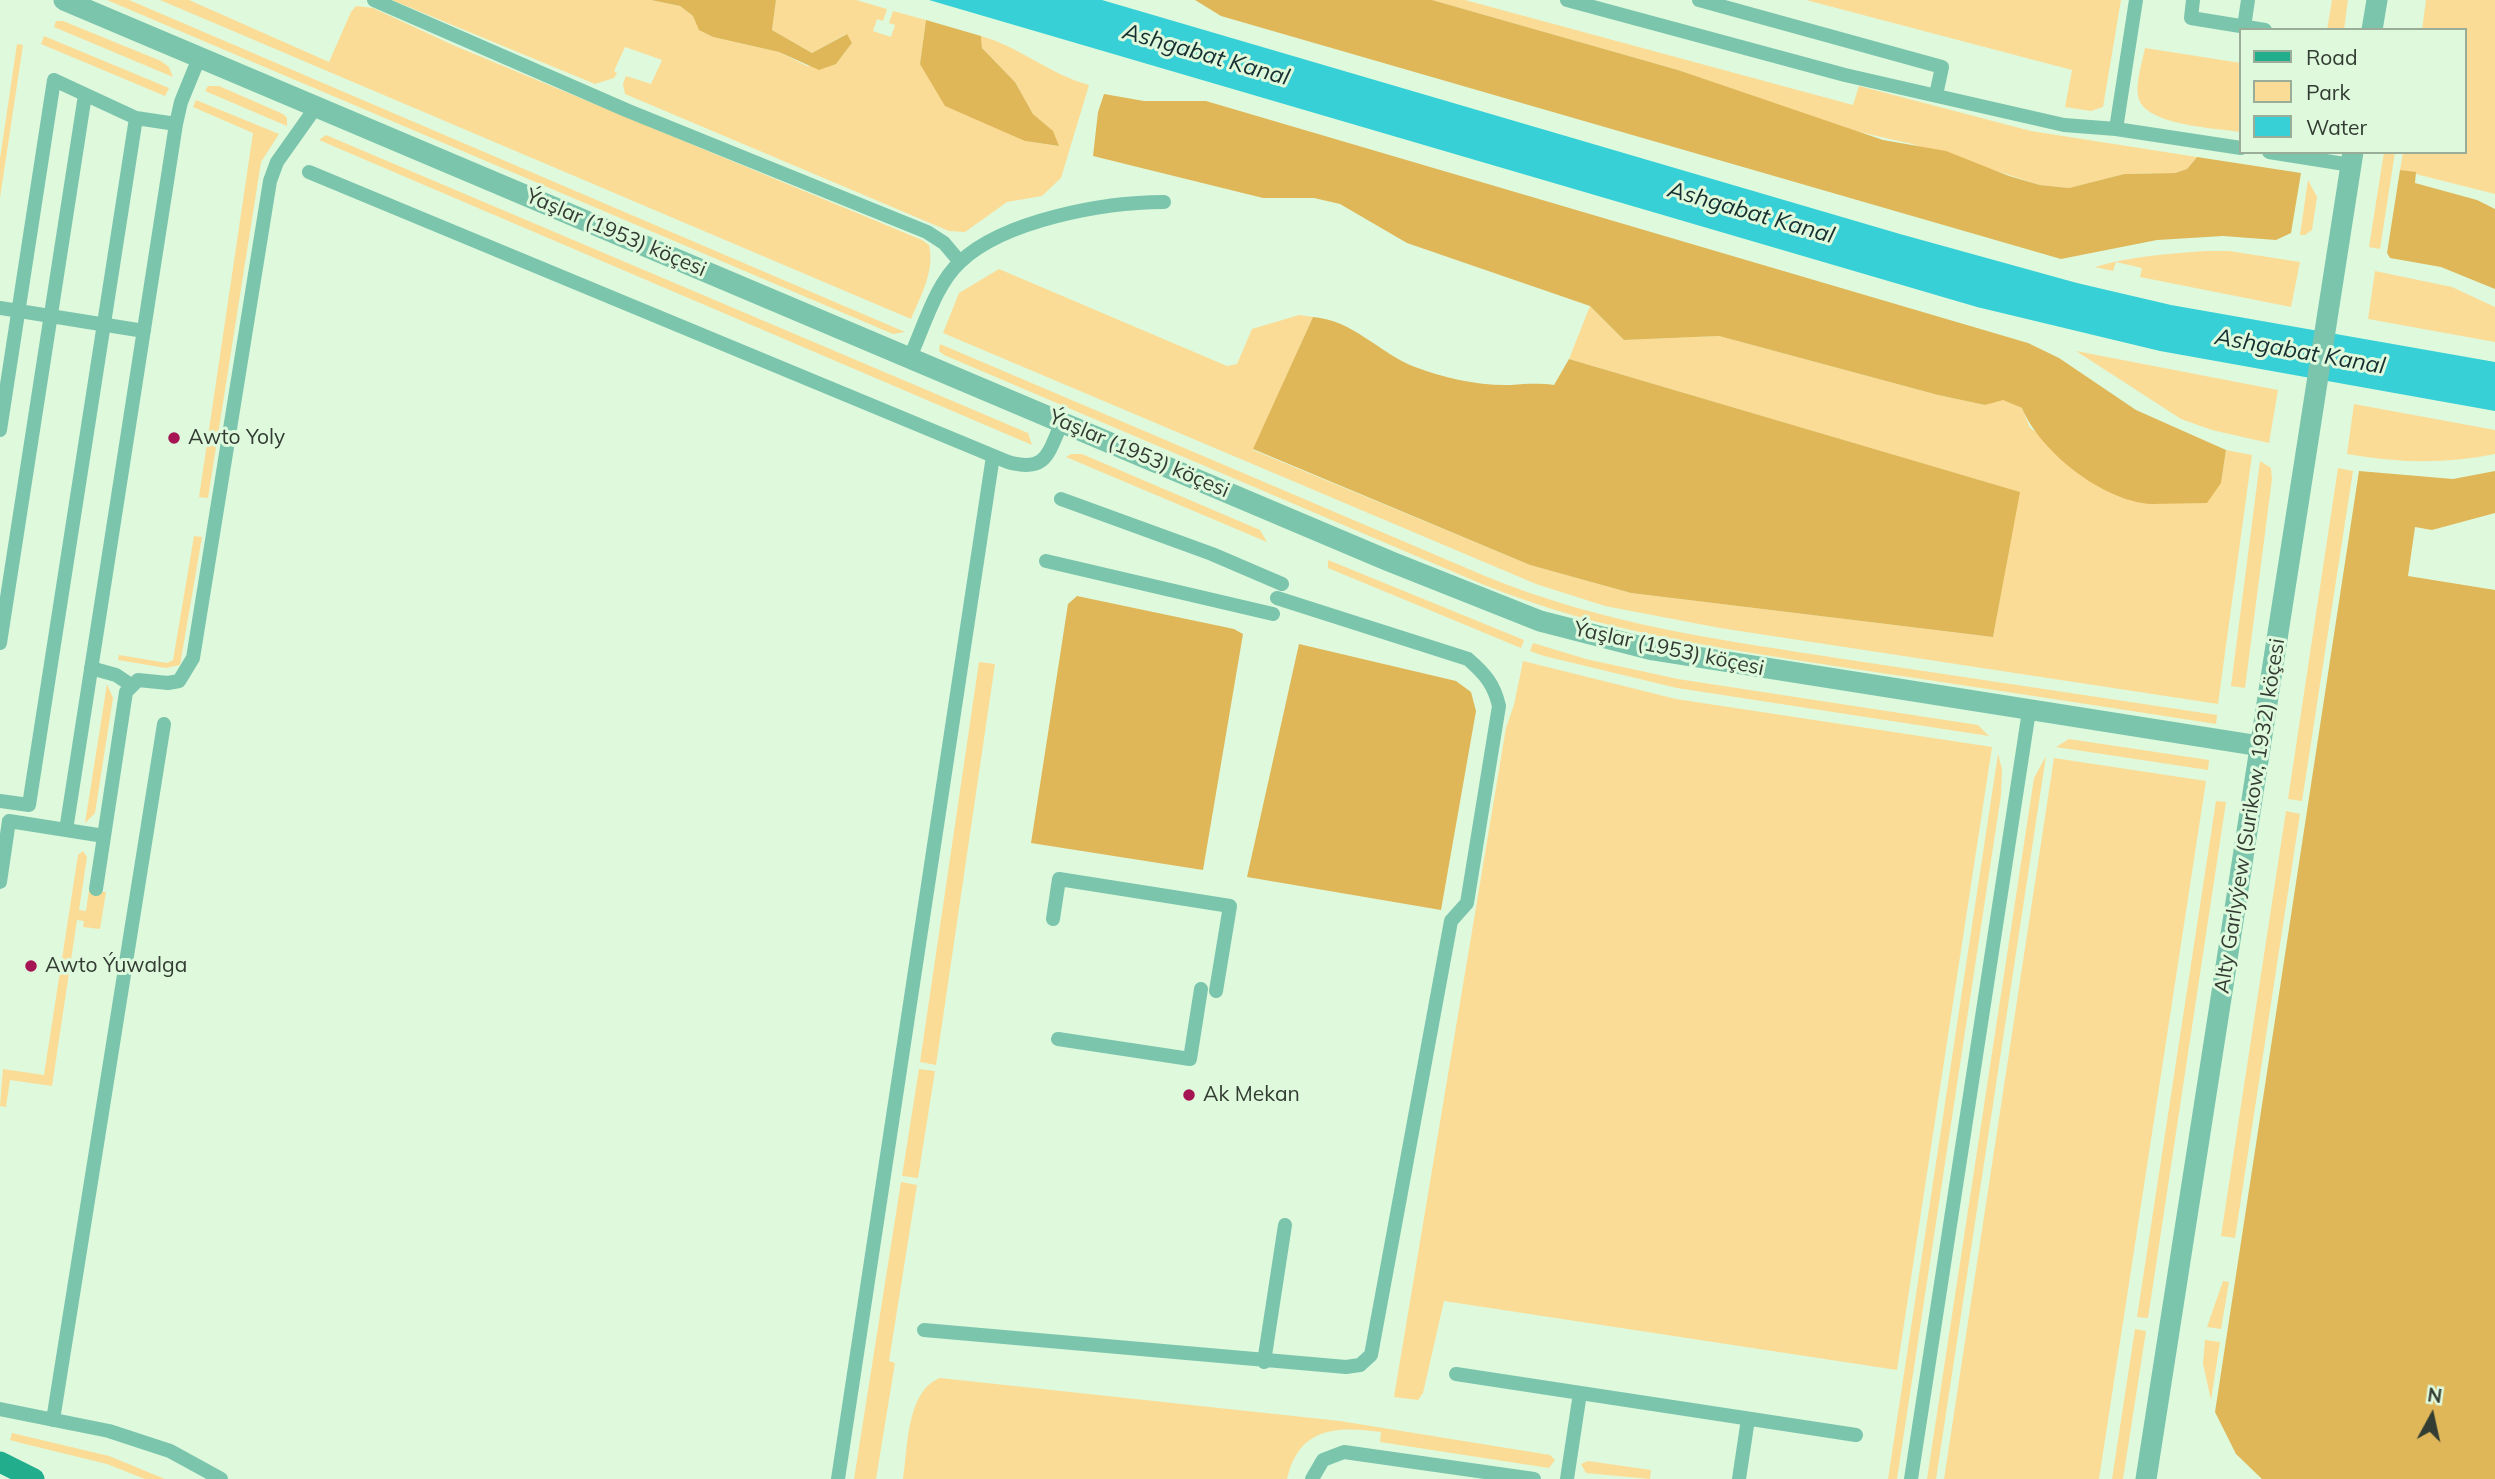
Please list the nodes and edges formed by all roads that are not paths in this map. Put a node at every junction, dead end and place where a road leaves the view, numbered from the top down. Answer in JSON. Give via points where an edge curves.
{"nodes":[{"id":1,"x":64,"y":0,"type":"edge"},
{"id":2,"x":374,"y":0,"type":"edge"},
{"id":3,"x":1567,"y":0,"type":"edge"},
{"id":4,"x":1699,"y":0,"type":"edge"},
{"id":5,"x":2136,"y":0,"type":"edge"},
{"id":6,"x":2193,"y":0,"type":"edge"},
{"id":7,"x":2248,"y":0,"type":"edge"},
{"id":8,"x":2376,"y":0,"type":"edge"},
{"id":9,"x":2244,"y":27,"type":"junction"},
{"id":10,"x":2251,"y":28,"type":"edge"},
{"id":11,"x":2372,"y":28,"type":"edge"},
{"id":12,"x":199,"y":58,"type":"junction"},
{"id":13,"x":85,"y":95,"type":"junction"},
{"id":14,"x":1936,"y":95,"type":"junction"},
{"id":15,"x":316,"y":107,"type":"junction"},
{"id":16,"x":136,"y":118,"type":"junction"},
{"id":17,"x":176,"y":124,"type":"junction"},
{"id":18,"x":2116,"y":129,"type":"junction"},
{"id":19,"x":2240,"y":148,"type":"edge"},
{"id":20,"x":2297,"y":154,"type":"edge"},
{"id":21,"x":2352,"y":158,"type":"edge"},
{"id":22,"x":309,"y":172,"type":"dead end"},
{"id":23,"x":1164,"y":202,"type":"dead end"},
{"id":24,"x":960,"y":262,"type":"junction"},
{"id":25,"x":0,"y":308,"type":"edge"},
{"id":26,"x":19,"y":311,"type":"junction"},
{"id":27,"x":51,"y":316,"type":"junction"},
{"id":28,"x":104,"y":324,"type":"junction"},
{"id":29,"x":144,"y":331,"type":"junction"},
{"id":30,"x":910,"y":357,"type":"junction"},
{"id":31,"x":1062,"y":422,"type":"junction"},
{"id":32,"x":0,"y":430,"type":"edge"},
{"id":33,"x":993,"y":456,"type":"junction"},
{"id":34,"x":1061,"y":499,"type":"dead end"},
{"id":35,"x":1046,"y":561,"type":"dead end"},
{"id":36,"x":1282,"y":584,"type":"dead end"},
{"id":37,"x":1277,"y":598,"type":"dead end"},
{"id":38,"x":1273,"y":614,"type":"dead end"},
{"id":39,"x":0,"y":643,"type":"edge"},
{"id":40,"x":91,"y":668,"type":"junction"},
{"id":41,"x":131,"y":685,"type":"junction"},
{"id":42,"x":2029,"y":711,"type":"junction"},
{"id":43,"x":164,"y":724,"type":"dead end"},
{"id":44,"x":2260,"y":746,"type":"junction"},
{"id":45,"x":0,"y":801,"type":"edge"},
{"id":46,"x":66,"y":830,"type":"junction"},
{"id":47,"x":104,"y":836,"type":"junction"},
{"id":48,"x":0,"y":882,"type":"edge"},
{"id":49,"x":96,"y":889,"type":"dead end"},
{"id":50,"x":1053,"y":919,"type":"dead end"},
{"id":51,"x":1201,"y":989,"type":"dead end"},
{"id":52,"x":1216,"y":991,"type":"dead end"},
{"id":53,"x":1058,"y":1039,"type":"dead end"},
{"id":54,"x":1284,"y":1225,"type":"dead end"},
{"id":55,"x":924,"y":1330,"type":"dead end"},
{"id":56,"x":1264,"y":1362,"type":"junction"},
{"id":57,"x":1456,"y":1374,"type":"dead end"},
{"id":58,"x":1580,"y":1393,"type":"junction"},
{"id":59,"x":0,"y":1409,"type":"edge"},
{"id":60,"x":1748,"y":1419,"type":"junction"},
{"id":61,"x":53,"y":1420,"type":"junction"},
{"id":62,"x":1856,"y":1436,"type":"dead end"},
{"id":63,"x":0,"y":1462,"type":"edge"},
{"id":64,"x":0,"y":1476,"type":"edge"},
{"id":65,"x":27,"y":1479,"type":"edge"},
{"id":66,"x":34,"y":1479,"type":"edge"},
{"id":67,"x":221,"y":1479,"type":"edge"},
{"id":68,"x":838,"y":1479,"type":"edge"},
{"id":69,"x":1312,"y":1479,"type":"edge"},
{"id":70,"x":1534,"y":1479,"type":"edge"},
{"id":71,"x":1567,"y":1479,"type":"edge"},
{"id":72,"x":1739,"y":1479,"type":"edge"},
{"id":73,"x":1911,"y":1479,"type":"edge"},
{"id":74,"x":2146,"y":1479,"type":"edge"}],
"edges":[{"from":1,"to":12,"type":"street","name":"Ýaşlar (1953) köçesi"},
{"from":2,"to":24,"type":"lane","via":[[626,110],[927,232]]},
{"from":3,"to":14,"type":"lane"},
{"from":4,"to":14,"type":"lane","via":[[1942,67]]},
{"from":5,"to":18,"type":"lane"},
{"from":6,"to":9,"type":"lane","via":[[2191,18]]},
{"from":7,"to":9,"type":"lane"},
{"from":8,"to":11,"type":"street"},
{"from":9,"to":10,"type":"lane"},
{"from":12,"to":15,"type":"street","name":"Ýaşlar (1953) köçesi"},
{"from":12,"to":17,"type":"lane"},
{"from":13,"to":16,"type":"lane"},
{"from":13,"to":26,"type":"lane","via":[[54,80]]},
{"from":13,"to":27,"type":"lane"},
{"from":14,"to":18,"type":"lane","via":[[2064,125]]},
{"from":15,"to":30,"type":"street","name":"Ýaşlar (1953) köçesi"},
{"from":15,"to":41,"type":"lane","via":[[276,162],[270,181],[193,658],[179,681],[138,680]]},
{"from":16,"to":17,"type":"lane"},
{"from":16,"to":28,"type":"lane"},
{"from":17,"to":29,"type":"lane"},
{"from":18,"to":19,"type":"lane"},
{"from":20,"to":21,"type":"lane"},
{"from":21,"to":44,"type":"street","name":"Alty Garlyýew (Surikow, 1932) köçesi"},
{"from":22,"to":33,"type":"lane"},
{"from":23,"to":24,"type":"lane","via":[[1137,202],[1055,217],[982,245]]},
{"from":24,"to":30,"type":"lane","via":[[946,279]]},
{"from":25,"to":26,"type":"lane"},
{"from":26,"to":27,"type":"lane"},
{"from":26,"to":32,"type":"lane"},
{"from":27,"to":28,"type":"lane"},
{"from":27,"to":39,"type":"lane"},
{"from":28,"to":29,"type":"lane"},
{"from":28,"to":45,"type":"lane","via":[[29,805]]},
{"from":29,"to":40,"type":"lane"},
{"from":30,"to":31,"type":"street","name":"Ýaşlar (1953) köçesi"},
{"from":31,"to":33,"type":"lane","via":[[1047,456],[1034,467]]},
{"from":31,"to":42,"type":"street","name":"Ýaşlar (1953) köçesi","via":[[1540,621],[1653,650]]},
{"from":33,"to":68,"type":"lane"},
{"from":34,"to":36,"type":"lane"},
{"from":35,"to":38,"type":"lane"},
{"from":37,"to":56,"type":"lane","via":[[1468,659],[1495,688],[1499,706],[1467,903],[1451,921],[1371,1355],[1360,1365],[1346,1367]]},
{"from":40,"to":41,"type":"lane"},
{"from":40,"to":46,"type":"lane"},
{"from":41,"to":47,"type":"lane"},
{"from":42,"to":44,"type":"street","name":"Ýaşlar (1953) köçesi"},
{"from":42,"to":73,"type":"lane"},
{"from":43,"to":61,"type":"lane"},
{"from":44,"to":74,"type":"street","name":"Alty Garlyýew (Surikow, 1932) köçesi"},
{"from":46,"to":47,"type":"lane"},
{"from":46,"to":48,"type":"lane","via":[[9,821]]},
{"from":47,"to":49,"type":"lane"},
{"from":50,"to":52,"type":"lane","via":[[1059,879],[1230,906]]},
{"from":51,"to":53,"type":"lane","via":[[1190,1059]]},
{"from":54,"to":56,"type":"lane"},
{"from":55,"to":56,"type":"lane"},
{"from":57,"to":58,"type":"lane"},
{"from":58,"to":60,"type":"lane"},
{"from":58,"to":71,"type":"lane"},
{"from":59,"to":61,"type":"lane"},
{"from":60,"to":62,"type":"lane"},
{"from":60,"to":72,"type":"lane"},
{"from":61,"to":67,"type":"lane","via":[[170,1451]]},
{"from":63,"to":66,"type":"main road"},
{"from":64,"to":65,"type":"street"},
{"from":69,"to":70,"type":"lane","via":[[1323,1460],[1344,1452]]}]}
